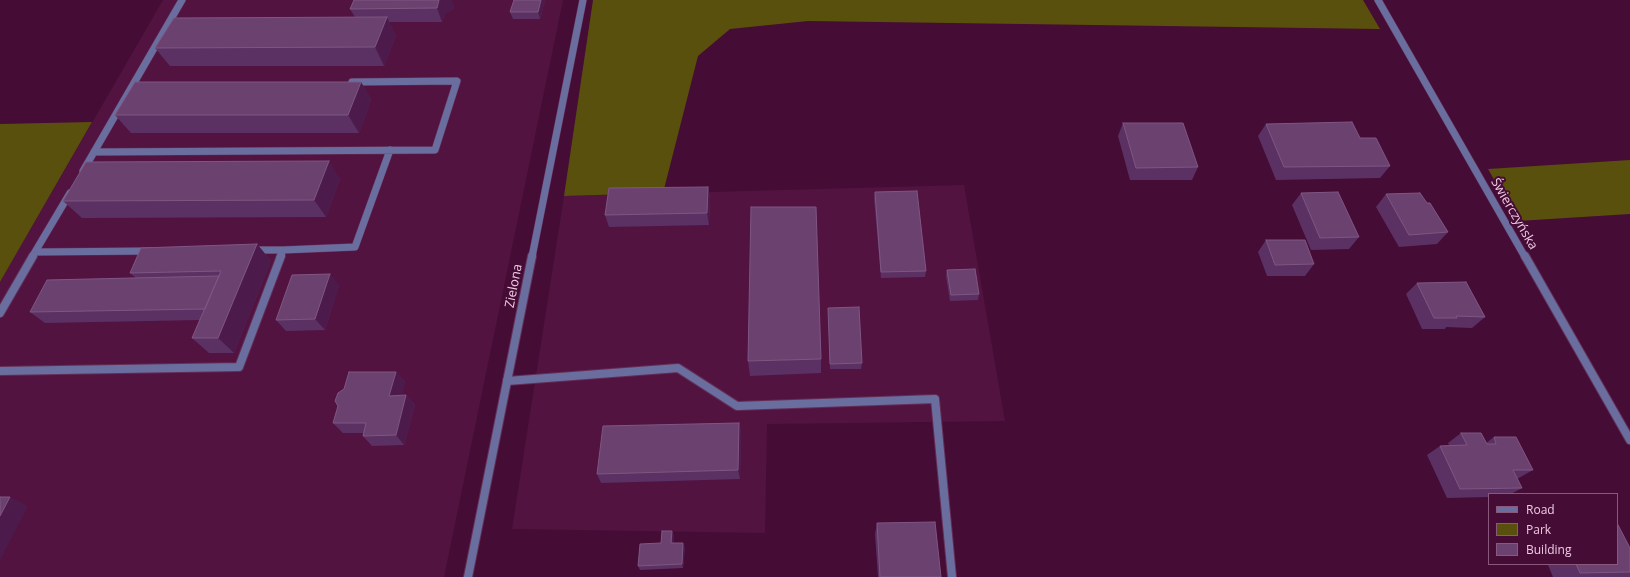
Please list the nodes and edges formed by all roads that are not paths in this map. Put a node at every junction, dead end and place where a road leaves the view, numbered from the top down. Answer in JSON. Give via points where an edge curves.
{"nodes":[{"id":1,"x":182,"y":0,"type":"edge"},
{"id":2,"x":583,"y":0,"type":"edge"},
{"id":3,"x":1378,"y":0,"type":"edge"},
{"id":4,"x":347,"y":82,"type":"edge"},
{"id":5,"x":390,"y":150,"type":"junction"},
{"id":6,"x":94,"y":152,"type":"junction"},
{"id":7,"x":243,"y":250,"type":"edge"},
{"id":8,"x":283,"y":250,"type":"junction"},
{"id":9,"x":155,"y":251,"type":"edge"},
{"id":10,"x":36,"y":252,"type":"junction"},
{"id":11,"x":0,"y":313,"type":"edge"},
{"id":12,"x":0,"y":371,"type":"edge"},
{"id":13,"x":507,"y":381,"type":"junction"},
{"id":14,"x":1630,"y":440,"type":"edge"},
{"id":15,"x":468,"y":577,"type":"edge"},
{"id":16,"x":952,"y":577,"type":"edge"}],
"edges":[{"from":1,"to":6,"type":"street","via":[[137,84]]},
{"from":2,"to":13,"type":"street","name":"Zielona"},
{"from":3,"to":14,"type":"street","name":"Świerczyńska"},
{"from":4,"to":5,"type":"street","via":[[457,81],[435,150]]},
{"from":5,"to":6,"type":"street"},
{"from":5,"to":8,"type":"street","via":[[355,247]]},
{"from":6,"to":10,"type":"street"},
{"from":7,"to":8,"type":"street"},
{"from":8,"to":12,"type":"street","via":[[239,367]]},
{"from":9,"to":10,"type":"street"},
{"from":10,"to":11,"type":"street"},
{"from":13,"to":15,"type":"street","name":"Zielona"},
{"from":13,"to":16,"type":"street","via":[[678,368],[737,406],[935,399]]}]}
